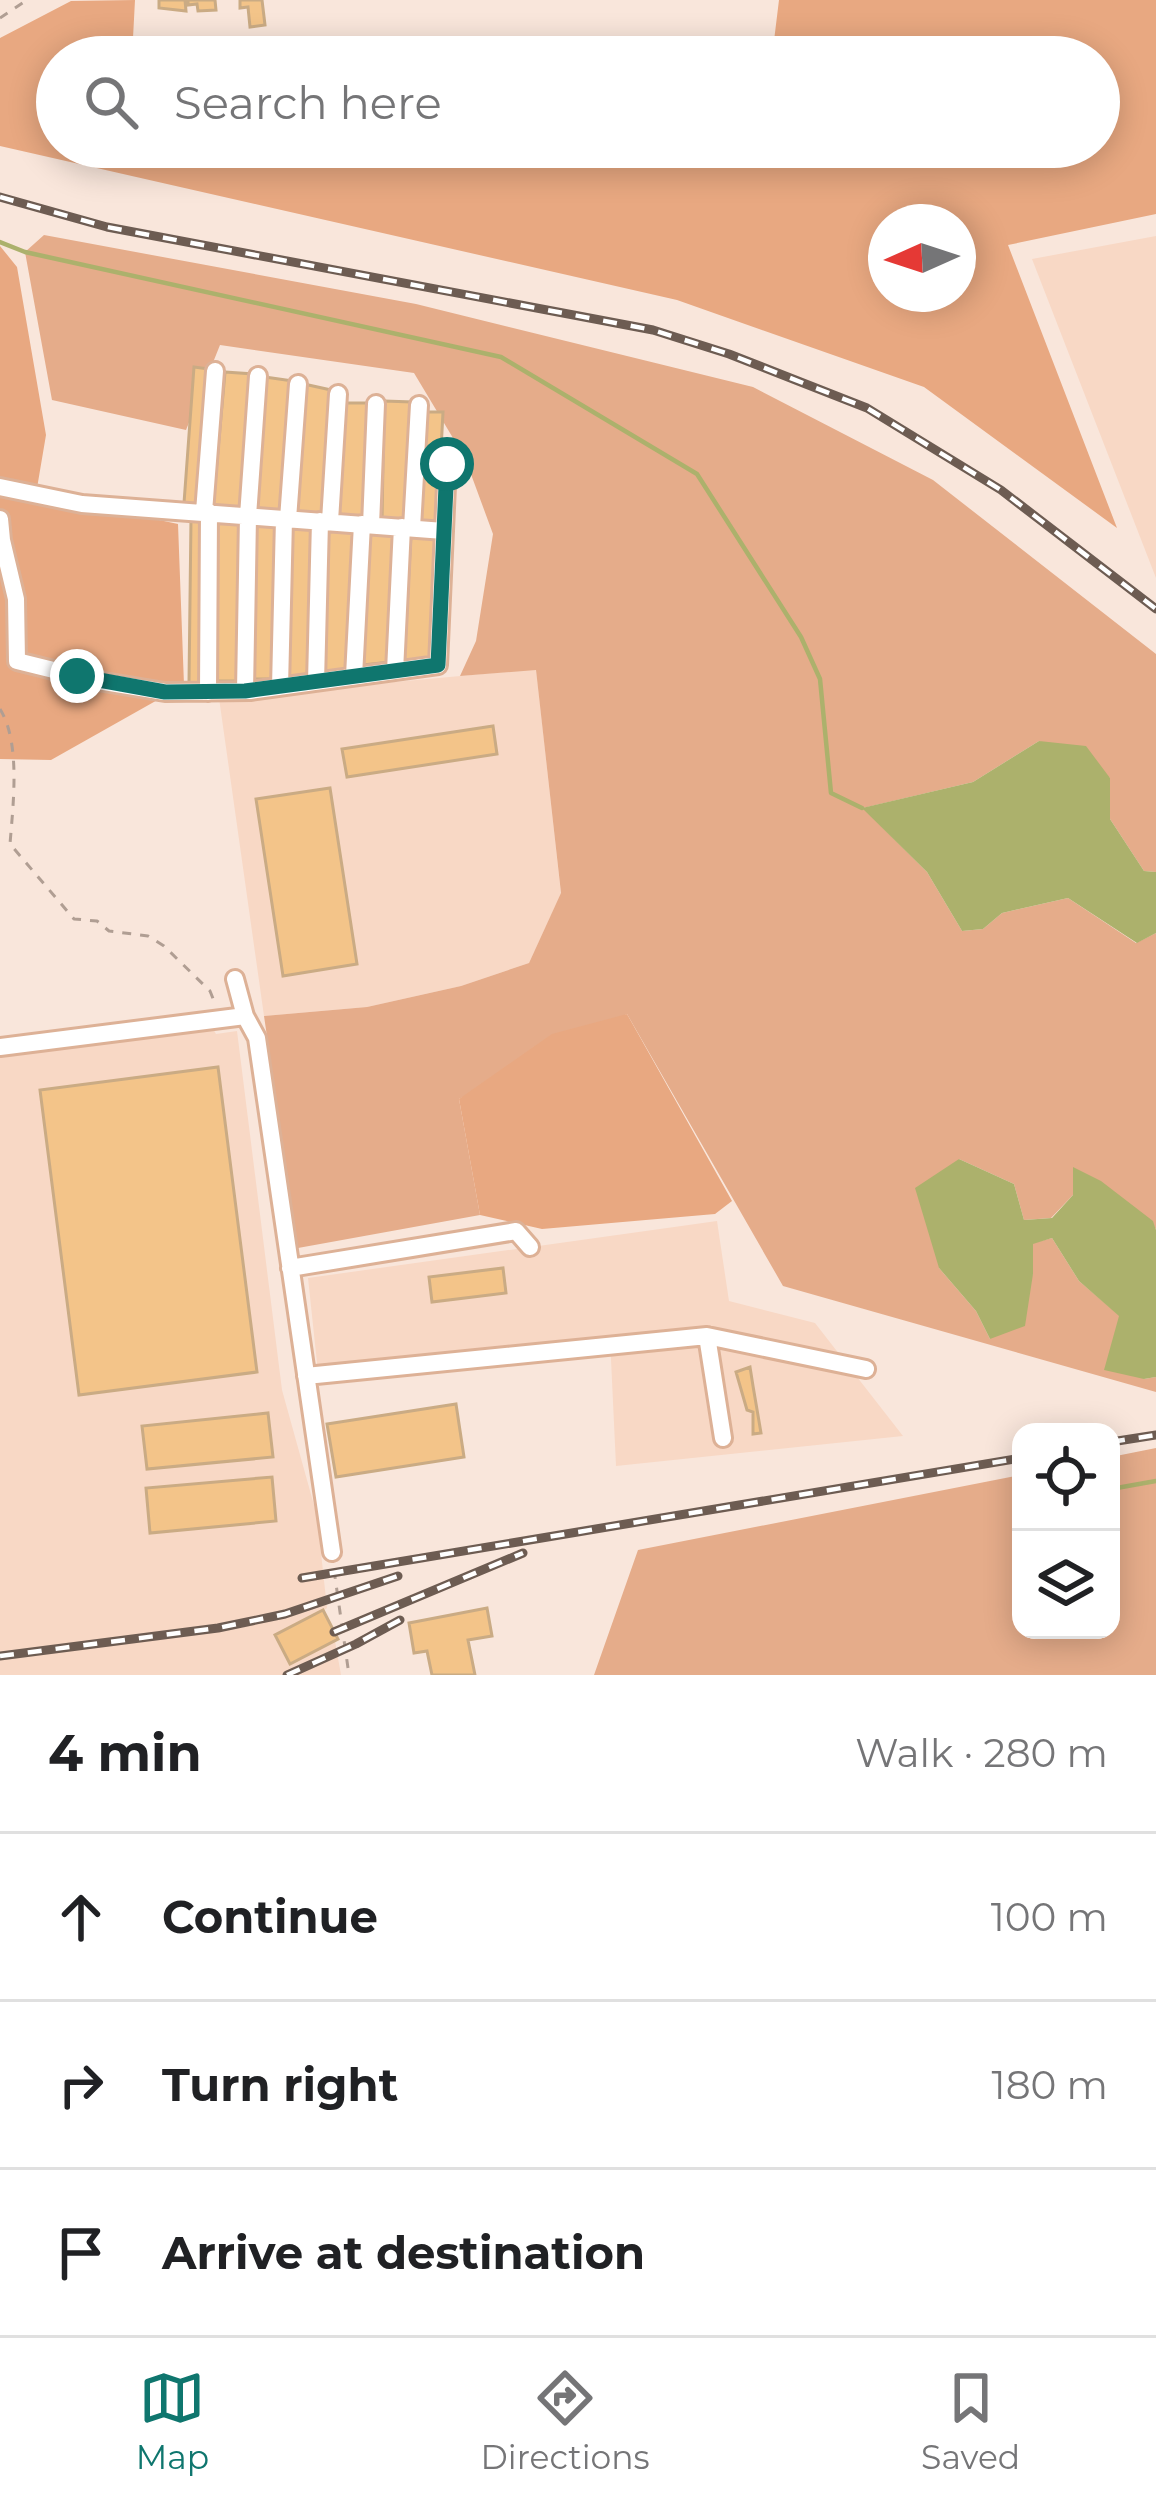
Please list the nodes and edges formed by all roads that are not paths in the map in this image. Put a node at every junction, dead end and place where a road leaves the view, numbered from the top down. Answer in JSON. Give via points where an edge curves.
{"nodes":[{"id":1,"x":215,"y":371,"type":"dead end"},
{"id":2,"x":258,"y":376,"type":"dead end"},
{"id":3,"x":298,"y":384,"type":"dead end"},
{"id":4,"x":338,"y":394,"type":"dead end"},
{"id":5,"x":376,"y":404,"type":"dead end"},
{"id":6,"x":419,"y":405,"type":"dead end"},
{"id":7,"x":447,"y":464,"type":"dead end"},
{"id":8,"x":0,"y":487,"type":"edge"},
{"id":9,"x":207,"y":512,"type":"junction"},
{"id":10,"x":248,"y":516,"type":"junction"},
{"id":11,"x":0,"y":519,"type":"edge"},
{"id":12,"x":286,"y":519,"type":"junction"},
{"id":13,"x":325,"y":521,"type":"junction"},
{"id":14,"x":367,"y":524,"type":"junction"},
{"id":15,"x":407,"y":528,"type":"junction"},
{"id":16,"x":444,"y":531,"type":"junction"},
{"id":17,"x":395,"y":671,"type":"junction"},
{"id":18,"x":354,"y":676,"type":"junction"},
{"id":19,"x":316,"y":682,"type":"junction"},
{"id":20,"x":280,"y":687,"type":"junction"},
{"id":21,"x":245,"y":691,"type":"junction"},
{"id":22,"x":208,"y":692,"type":"junction"},
{"id":23,"x":235,"y":979,"type":"dead end"},
{"id":24,"x":244,"y":1016,"type":"junction"},
{"id":25,"x":0,"y":1047,"type":"edge"},
{"id":26,"x":530,"y":1246,"type":"dead end"},
{"id":27,"x":290,"y":1268,"type":"junction"},
{"id":28,"x":706,"y":1336,"type":"junction"},
{"id":29,"x":866,"y":1369,"type":"dead end"},
{"id":30,"x":306,"y":1376,"type":"junction"},
{"id":31,"x":723,"y":1438,"type":"dead end"},
{"id":32,"x":332,"y":1552,"type":"road end"}],
"edges":[{"from":1,"to":9,"type":"lane"},
{"from":2,"to":10,"type":"lane"},
{"from":3,"to":12,"type":"lane"},
{"from":4,"to":13,"type":"lane"},
{"from":5,"to":14,"type":"lane"},
{"from":6,"to":15,"type":"lane"},
{"from":7,"to":16,"type":"lane"},
{"from":8,"to":9,"type":"lane","via":[[82,504]]},
{"from":9,"to":10,"type":"lane"},
{"from":9,"to":22,"type":"lane"},
{"from":10,"to":12,"type":"lane"},
{"from":10,"to":21,"type":"lane"},
{"from":11,"to":22,"type":"lane","via":[[16,599],[17,661],[143,690]]},
{"from":12,"to":13,"type":"lane"},
{"from":12,"to":20,"type":"lane"},
{"from":13,"to":14,"type":"lane"},
{"from":13,"to":19,"type":"lane"},
{"from":14,"to":15,"type":"lane"},
{"from":14,"to":18,"type":"lane"},
{"from":15,"to":16,"type":"lane"},
{"from":15,"to":17,"type":"lane"},
{"from":16,"to":17,"type":"lane","via":[[439,662]]},
{"from":17,"to":18,"type":"lane"},
{"from":18,"to":19,"type":"lane"},
{"from":19,"to":20,"type":"lane"},
{"from":20,"to":21,"type":"lane"},
{"from":21,"to":22,"type":"lane"},
{"from":23,"to":24,"type":"lane"},
{"from":24,"to":25,"type":"lane"},
{"from":24,"to":27,"type":"lane","via":[[257,1038]]},
{"from":26,"to":27,"type":"lane","via":[[516,1231]]},
{"from":27,"to":30,"type":"lane"},
{"from":28,"to":29,"type":"lane"},
{"from":28,"to":30,"type":"lane"},
{"from":28,"to":31,"type":"lane"},
{"from":30,"to":32,"type":"lane"}]}
